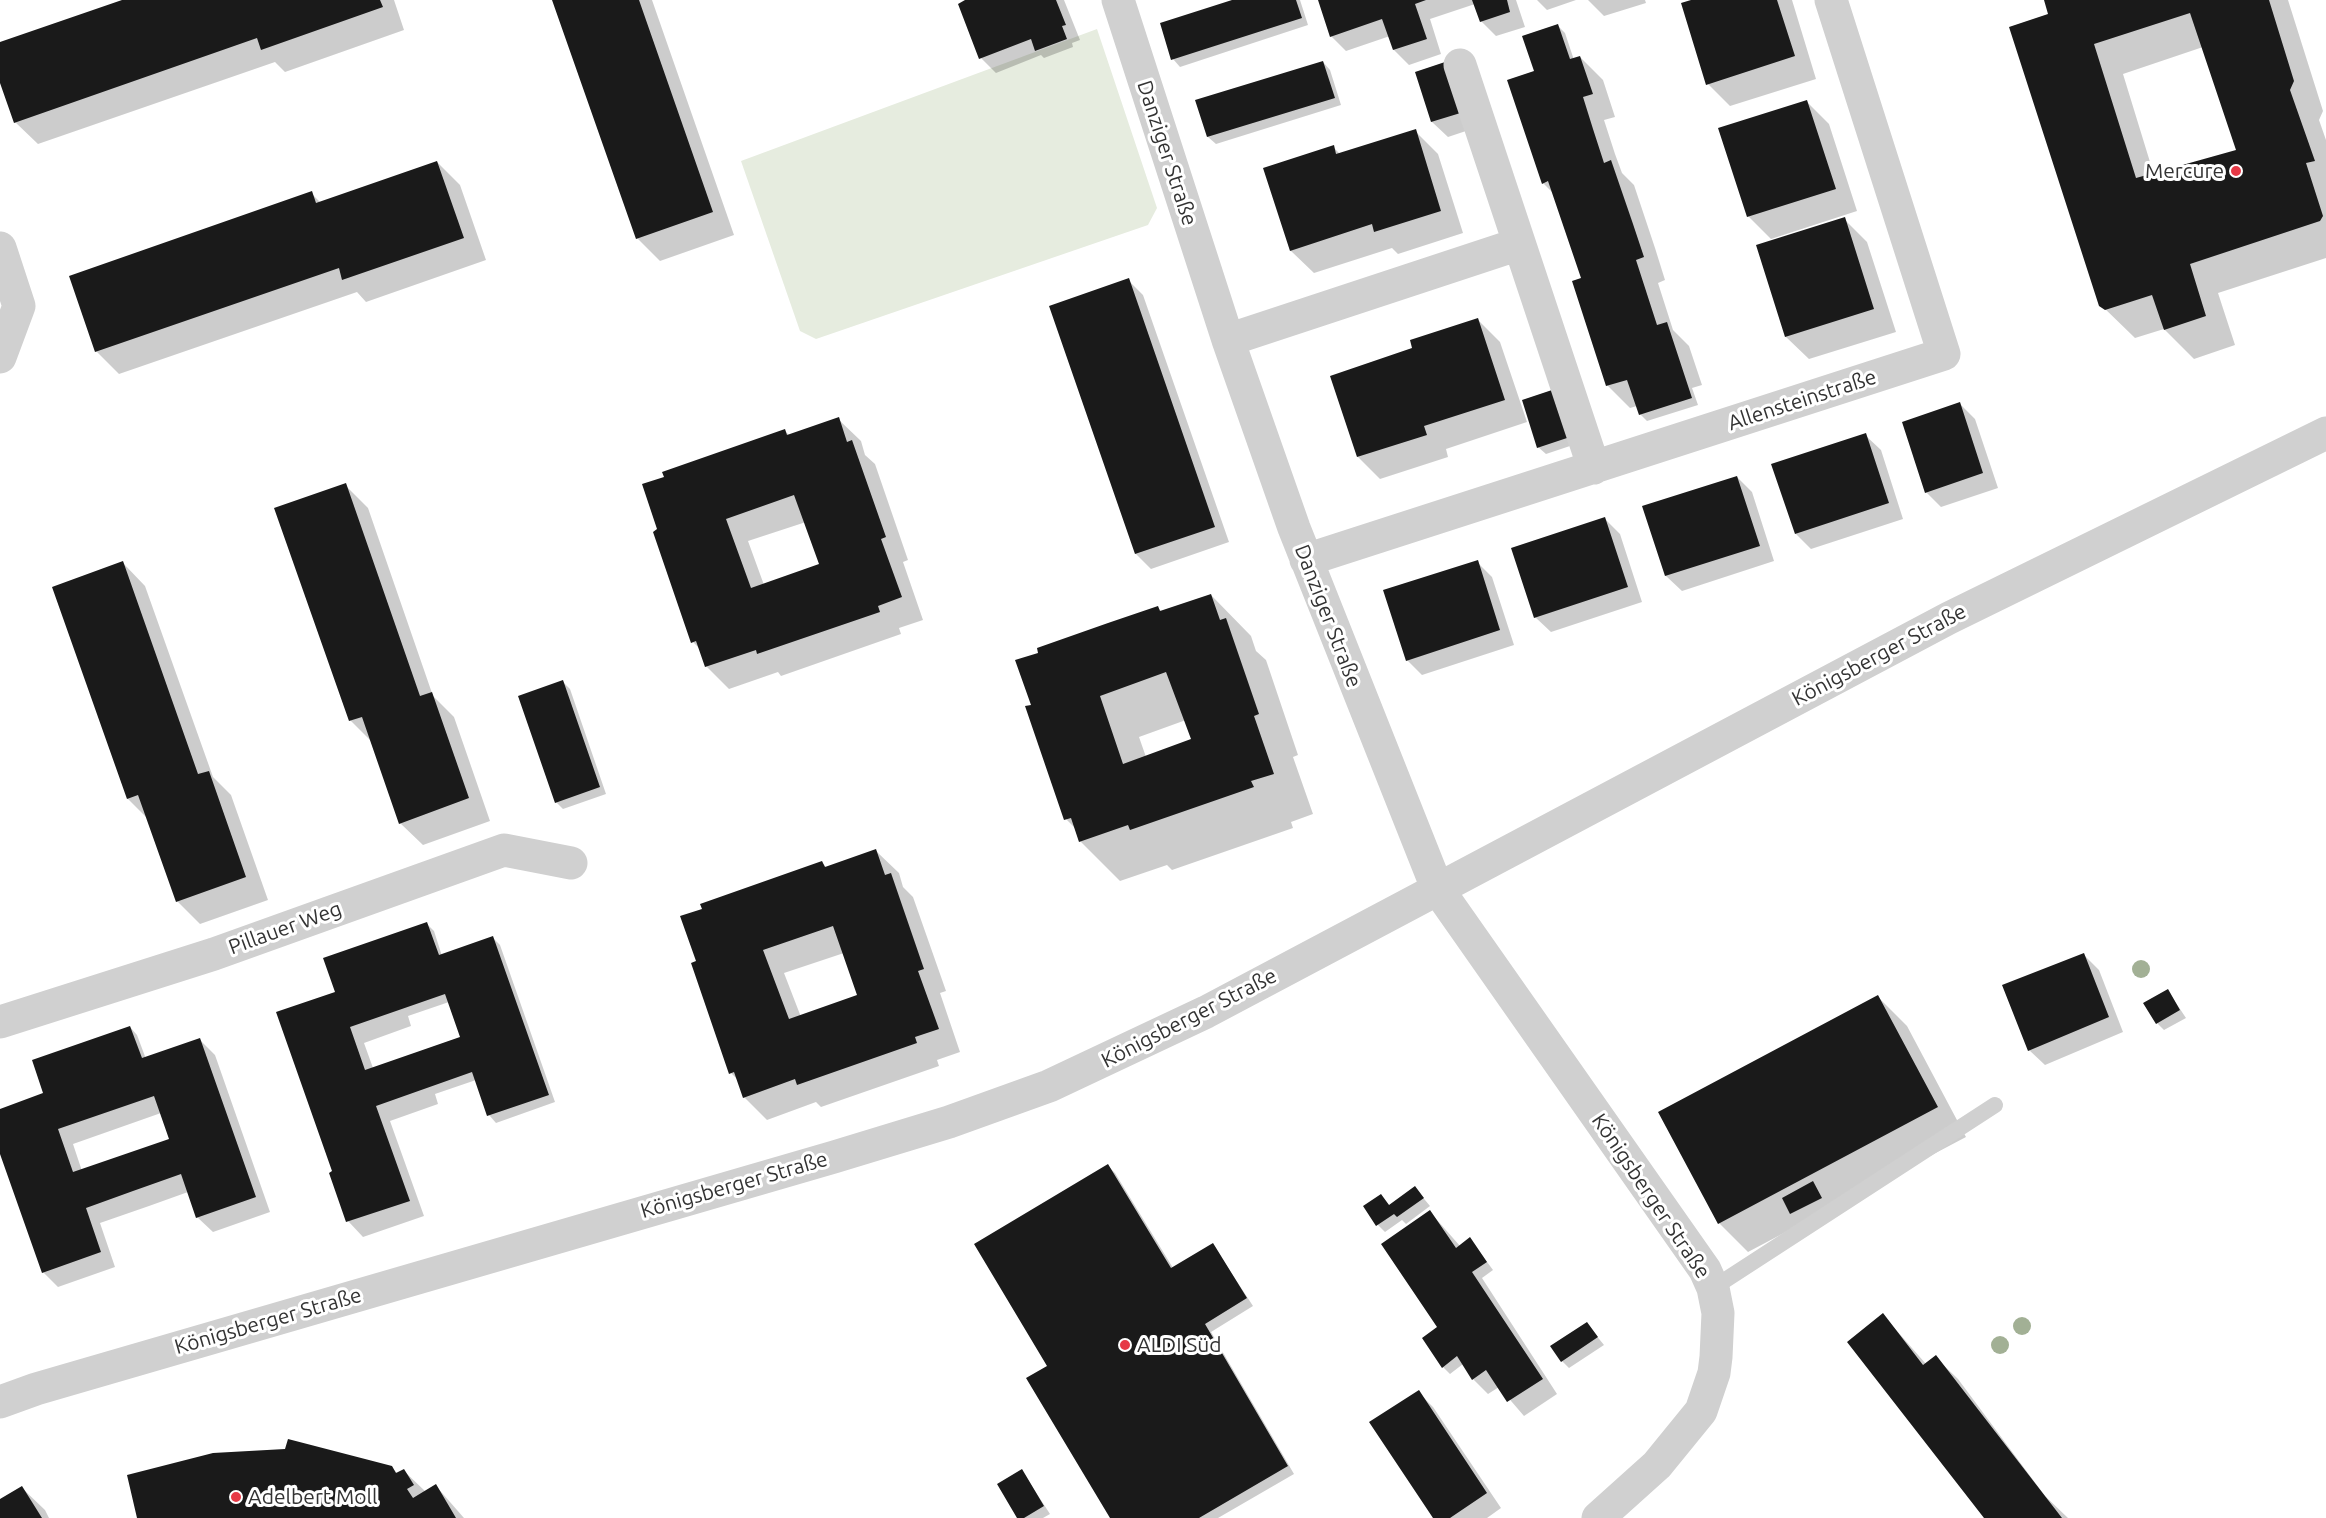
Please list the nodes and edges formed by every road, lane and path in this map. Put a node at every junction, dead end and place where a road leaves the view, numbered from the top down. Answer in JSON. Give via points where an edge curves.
{"nodes":[{"id":1,"x":1118,"y":0,"type":"edge"},
{"id":2,"x":1831,"y":0,"type":"edge"},
{"id":3,"x":1460,"y":64,"type":"dead end"},
{"id":4,"x":1519,"y":244,"type":"junction"},
{"id":5,"x":0,"y":248,"type":"edge"},
{"id":6,"x":1228,"y":340,"type":"junction"},
{"id":7,"x":0,"y":357,"type":"edge"},
{"id":8,"x":2326,"y":433,"type":"edge"},
{"id":9,"x":1594,"y":468,"type":"junction"},
{"id":10,"x":1306,"y":560,"type":"junction"},
{"id":11,"x":571,"y":863,"type":"dead end"},
{"id":12,"x":1437,"y":888,"type":"junction"},
{"id":13,"x":0,"y":1022,"type":"edge"},
{"id":14,"x":1995,"y":1105,"type":"dead end"},
{"id":15,"x":1713,"y":1288,"type":"junction"},
{"id":16,"x":0,"y":1401,"type":"edge"},
{"id":17,"x":1598,"y":1518,"type":"edge"}],
"edges":[{"from":1,"to":6,"type":"street","name":"Danziger Straße"},
{"from":2,"to":9,"type":"street","name":"Allensteinstraße","via":[[1944,354]]},
{"from":3,"to":4,"type":"street"},
{"from":4,"to":6,"type":"street"},
{"from":4,"to":9,"type":"street"},
{"from":5,"to":7,"type":"street","via":[[19,306]]},
{"from":6,"to":10,"type":"street","name":"Danziger Straße"},
{"from":8,"to":12,"type":"street","name":"Königsberger Straße","via":[[1949,618]]},
{"from":9,"to":10,"type":"street","name":"Allensteinstraße"},
{"from":10,"to":12,"type":"street","name":"Danziger Straße"},
{"from":11,"to":13,"type":"street","name":"Pillauer Weg","via":[[504,850],[214,954]]},
{"from":12,"to":15,"type":"street","name":"Königsberger Straße","via":[[1705,1270]]},
{"from":12,"to":16,"type":"street","name":"Königsberger Straße","via":[[1108,1060],[949,1122]]},
{"from":14,"to":15,"type":"lane","name":"Königsberger Straße"},
{"from":15,"to":17,"type":"street","via":[[1718,1313],[1716,1357],[1701,1411],[1657,1465]]}]}
